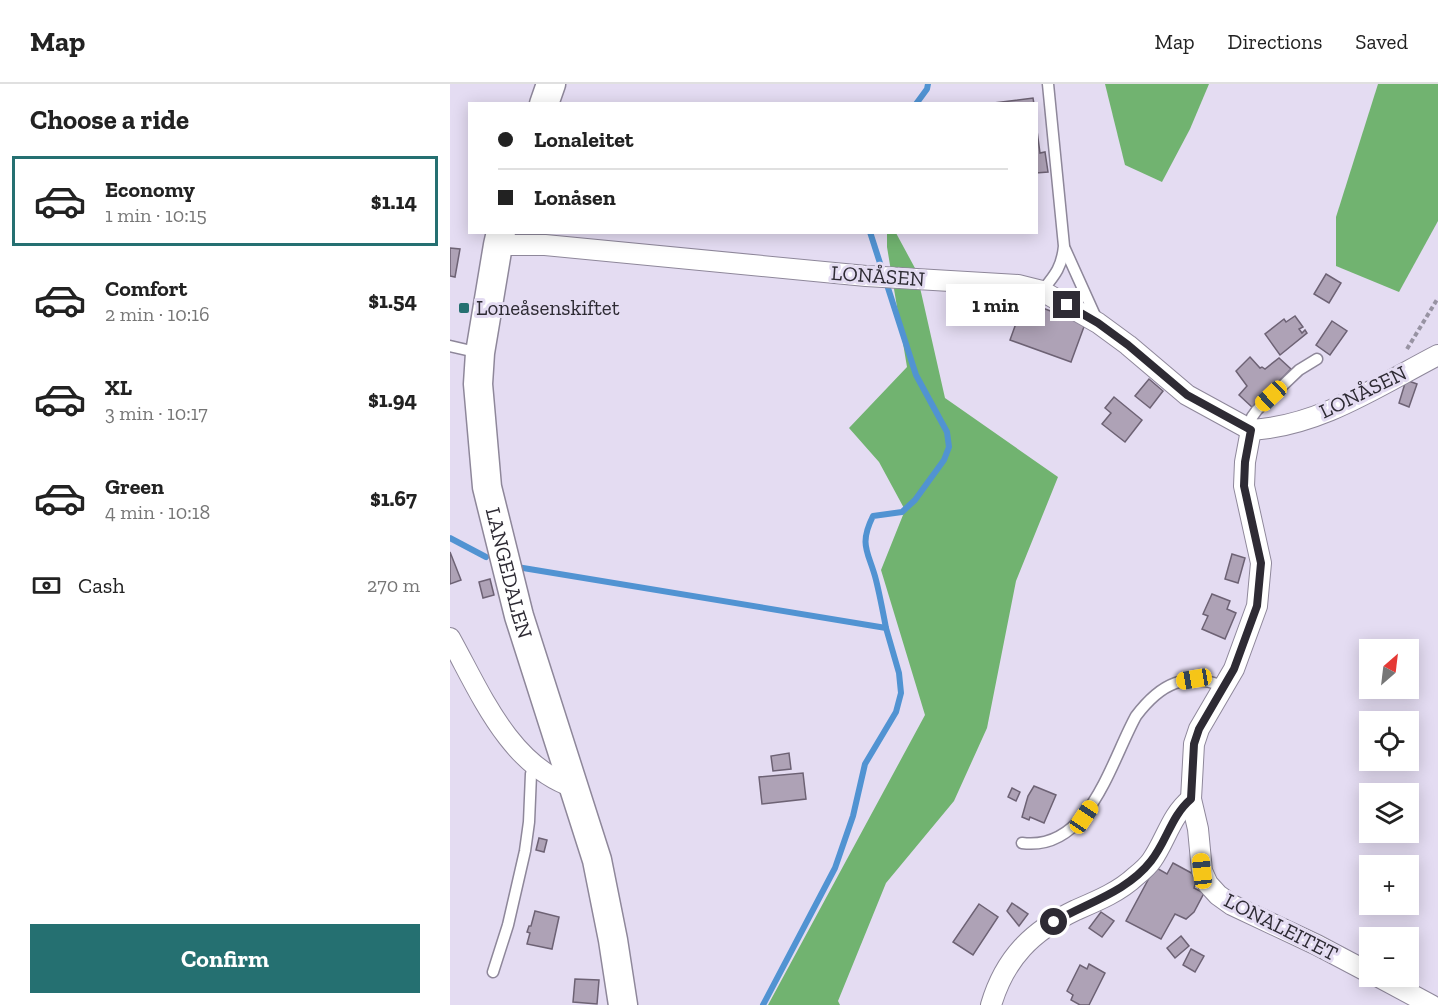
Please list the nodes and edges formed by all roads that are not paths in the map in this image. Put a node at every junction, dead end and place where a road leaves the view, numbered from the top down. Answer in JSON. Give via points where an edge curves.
{"nodes":[{"id":1,"x":551,"y":84,"type":"edge"},
{"id":2,"x":1048,"y":84,"type":"edge"},
{"id":3,"x":545,"y":102,"type":"edge"},
{"id":4,"x":500,"y":238,"type":"edge"},
{"id":5,"x":1064,"y":246,"type":"junction"},
{"id":6,"x":1042,"y":291,"type":"junction"},
{"id":7,"x":1098,"y":323,"type":"junction"},
{"id":8,"x":450,"y":346,"type":"edge"},
{"id":9,"x":480,"y":354,"type":"junction"},
{"id":10,"x":1438,"y":355,"type":"edge"},
{"id":11,"x":1317,"y":359,"type":"dead end"},
{"id":12,"x":1251,"y":430,"type":"junction"},
{"id":13,"x":450,"y":638,"type":"edge"},
{"id":14,"x":1225,"y":687,"type":"junction"},
{"id":15,"x":534,"y":763,"type":"junction"},
{"id":16,"x":573,"y":787,"type":"junction"},
{"id":17,"x":1191,"y":799,"type":"junction"},
{"id":18,"x":1022,"y":843,"type":"dead end"},
{"id":19,"x":1359,"y":967,"type":"edge"},
{"id":20,"x":493,"y":972,"type":"dead end"},
{"id":21,"x":1397,"y":987,"type":"edge"},
{"id":22,"x":623,"y":1005,"type":"edge"},
{"id":23,"x":991,"y":1005,"type":"edge"},
{"id":24,"x":1431,"y":1005,"type":"edge"}],
"edges":[{"from":1,"to":3,"type":"main road"},
{"from":2,"to":5,"type":"lane"},
{"from":4,"to":6,"type":"street","name":"LONÅSEN","via":[[866,276],[983,281]]},
{"from":4,"to":9,"type":"main road","name":"LANGEDALEN"},
{"from":5,"to":6,"type":"lane","via":[[1057,273]]},
{"from":5,"to":7,"type":"lane"},
{"from":6,"to":7,"type":"street","name":"LONÅSEN"},
{"from":7,"to":12,"type":"street","name":"LONÅSEN","via":[[1187,395]]},
{"from":8,"to":9,"type":"lane"},
{"from":9,"to":16,"type":"main road","name":"LANGEDALEN","via":[[478,384],[487,487],[519,616]]},
{"from":10,"to":12,"type":"street","name":"LONÅSEN","via":[[1331,411]]},
{"from":11,"to":12,"type":"lane","via":[[1299,370],[1257,410]]},
{"from":12,"to":14,"type":"street","name":"LONALEITET","via":[[1244,486],[1261,563],[1257,606]]},
{"from":13,"to":15,"type":"street","via":[[496,720]]},
{"from":14,"to":17,"type":"street","name":"LONALEITET","via":[[1194,744]]},
{"from":14,"to":18,"type":"lane","via":[[1194,679],[1159,692],[1136,716],[1095,800],[1077,824],[1041,843]]},
{"from":15,"to":16,"type":"street"},
{"from":15,"to":20,"type":"lane","via":[[525,851]]},
{"from":16,"to":22,"type":"main road","name":"LANGEDALEN","via":[[597,860]]},
{"from":17,"to":19,"type":"street","name":"LONALEITET","via":[[1202,871],[1218,896]]},
{"from":17,"to":23,"type":"street","via":[[1176,815],[1152,861],[1134,878],[1039,932],[1019,949],[1005,969]]},
{"from":21,"to":24,"type":"street"}]}
